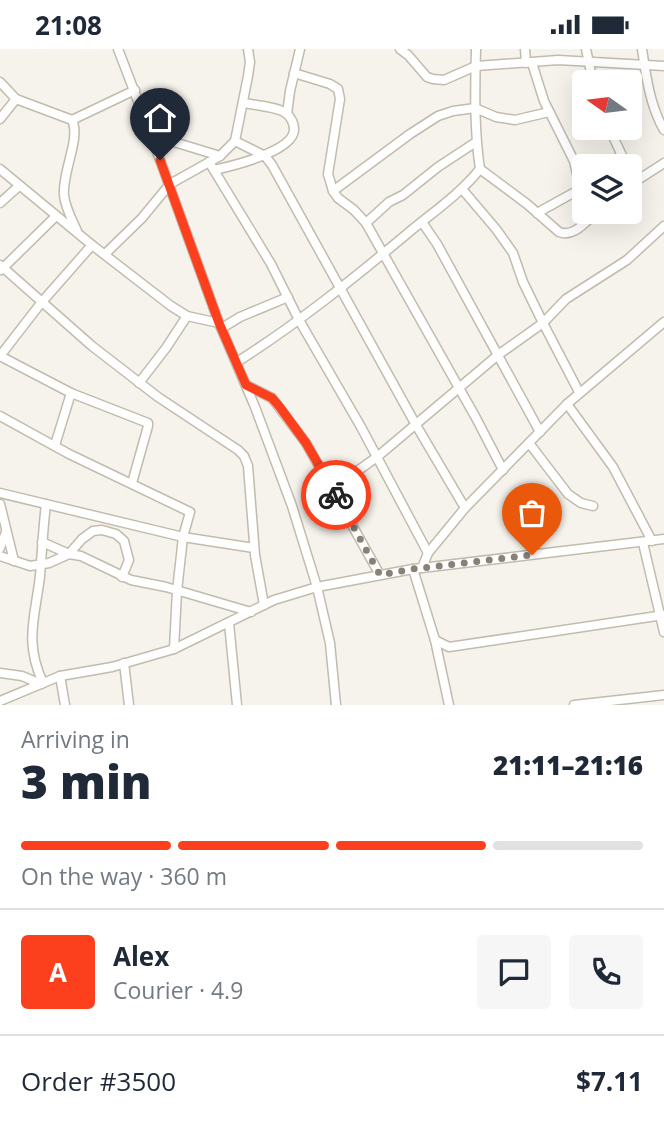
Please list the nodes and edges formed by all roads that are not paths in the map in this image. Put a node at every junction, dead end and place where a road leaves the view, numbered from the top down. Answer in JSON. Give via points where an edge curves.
{"nodes":[{"id":1,"x":118,"y":49,"type":"edge"},
{"id":2,"x":248,"y":49,"type":"edge"},
{"id":3,"x":254,"y":49,"type":"edge"},
{"id":4,"x":300,"y":49,"type":"edge"},
{"id":5,"x":400,"y":49,"type":"edge"},
{"id":6,"x":476,"y":49,"type":"edge"},
{"id":7,"x":525,"y":49,"type":"edge"},
{"id":8,"x":586,"y":49,"type":"edge"},
{"id":9,"x":642,"y":49,"type":"edge"},
{"id":10,"x":587,"y":61,"type":"junction"},
{"id":11,"x":250,"y":62,"type":"junction"},
{"id":12,"x":529,"y":63,"type":"junction"},
{"id":13,"x":645,"y":65,"type":"junction"},
{"id":14,"x":664,"y":65,"type":"edge"},
{"id":15,"x":476,"y":66,"type":"junction"},
{"id":16,"x":590,"y":70,"type":"edge"},
{"id":17,"x":294,"y":73,"type":"junction"},
{"id":18,"x":0,"y":82,"type":"edge"},
{"id":19,"x":135,"y":90,"type":"junction"},
{"id":20,"x":16,"y":99,"type":"junction"},
{"id":21,"x":244,"y":103,"type":"junction"},
{"id":22,"x":475,"y":109,"type":"junction"},
{"id":23,"x":549,"y":112,"type":"junction"},
{"id":24,"x":287,"y":114,"type":"junction"},
{"id":25,"x":0,"y":119,"type":"edge"},
{"id":26,"x":72,"y":120,"type":"junction"},
{"id":27,"x":664,"y":130,"type":"edge"},
{"id":28,"x":152,"y":135,"type":"junction"},
{"id":29,"x":235,"y":141,"type":"junction"},
{"id":30,"x":476,"y":142,"type":"junction"},
{"id":31,"x":220,"y":156,"type":"junction"},
{"id":32,"x":265,"y":156,"type":"junction"},
{"id":33,"x":572,"y":157,"type":"edge"},
{"id":34,"x":664,"y":163,"type":"edge"},
{"id":35,"x":211,"y":166,"type":"junction"},
{"id":36,"x":0,"y":169,"type":"edge"},
{"id":37,"x":480,"y":169,"type":"junction"},
{"id":38,"x":642,"y":174,"type":"edge"},
{"id":39,"x":170,"y":184,"type":"junction"},
{"id":40,"x":19,"y":185,"type":"junction"},
{"id":41,"x":462,"y":189,"type":"junction"},
{"id":42,"x":333,"y":191,"type":"junction"},
{"id":43,"x":572,"y":193,"type":"edge"},
{"id":44,"x":0,"y":203,"type":"edge"},
{"id":45,"x":537,"y":213,"type":"junction"},
{"id":46,"x":57,"y":216,"type":"junction"},
{"id":47,"x":422,"y":222,"type":"junction"},
{"id":48,"x":366,"y":223,"type":"junction"},
{"id":49,"x":583,"y":224,"type":"edge"},
{"id":50,"x":663,"y":231,"type":"edge"},
{"id":51,"x":78,"y":233,"type":"junction"},
{"id":52,"x":92,"y":245,"type":"junction"},
{"id":53,"x":104,"y":254,"type":"junction"},
{"id":54,"x":383,"y":254,"type":"junction"},
{"id":55,"x":1,"y":268,"type":"edge"},
{"id":56,"x":341,"y":287,"type":"junction"},
{"id":57,"x":288,"y":296,"type":"junction"},
{"id":58,"x":41,"y":303,"type":"junction"},
{"id":59,"x":187,"y":316,"type":"junction"},
{"id":60,"x":299,"y":320,"type":"junction"},
{"id":61,"x":664,"y":322,"type":"edge"},
{"id":62,"x":543,"y":323,"type":"junction"},
{"id":63,"x":220,"y":326,"type":"junction"},
{"id":64,"x":498,"y":355,"type":"junction"},
{"id":65,"x":0,"y":356,"type":"edge"},
{"id":66,"x":237,"y":362,"type":"junction"},
{"id":67,"x":139,"y":383,"type":"junction"},
{"id":68,"x":246,"y":385,"type":"junction"},
{"id":69,"x":459,"y":389,"type":"junction"},
{"id":70,"x":579,"y":392,"type":"junction"},
{"id":71,"x":71,"y":393,"type":"junction"},
{"id":72,"x":567,"y":404,"type":"junction"},
{"id":73,"x":0,"y":416,"type":"edge"},
{"id":74,"x":416,"y":425,"type":"junction"},
{"id":75,"x":540,"y":432,"type":"junction"},
{"id":76,"x":529,"y":443,"type":"junction"},
{"id":77,"x":55,"y":445,"type":"junction"},
{"id":78,"x":377,"y":457,"type":"junction"},
{"id":79,"x":503,"y":470,"type":"junction"},
{"id":80,"x":132,"y":483,"type":"junction"},
{"id":81,"x":332,"y":489,"type":"junction"},
{"id":82,"x":0,"y":493,"type":"edge"},
{"id":83,"x":0,"y":504,"type":"edge"},
{"id":84,"x":46,"y":505,"type":"junction"},
{"id":85,"x":593,"y":506,"type":"dead end"},
{"id":86,"x":466,"y":508,"type":"junction"},
{"id":87,"x":6,"y":532,"type":"junction"},
{"id":88,"x":183,"y":537,"type":"junction"},
{"id":89,"x":664,"y":539,"type":"edge"},
{"id":90,"x":42,"y":542,"type":"junction"},
{"id":91,"x":647,"y":542,"type":"junction"},
{"id":92,"x":0,"y":548,"type":"edge"},
{"id":93,"x":254,"y":548,"type":"junction"},
{"id":94,"x":428,"y":553,"type":"junction"},
{"id":95,"x":69,"y":554,"type":"junction"},
{"id":96,"x":0,"y":556,"type":"edge"},
{"id":97,"x":14,"y":561,"type":"junction"},
{"id":98,"x":41,"y":565,"type":"junction"},
{"id":99,"x":417,"y":568,"type":"junction"},
{"id":100,"x":380,"y":575,"type":"junction"},
{"id":101,"x":122,"y":577,"type":"junction"},
{"id":102,"x":317,"y":587,"type":"junction"},
{"id":103,"x":177,"y":591,"type":"junction"},
{"id":104,"x":264,"y":605,"type":"junction"},
{"id":105,"x":251,"y":612,"type":"junction"},
{"id":106,"x":662,"y":616,"type":"edge"},
{"id":107,"x":229,"y":623,"type":"junction"},
{"id":108,"x":664,"y":632,"type":"edge"},
{"id":109,"x":435,"y":640,"type":"junction"},
{"id":110,"x":449,"y":647,"type":"junction"},
{"id":111,"x":174,"y":649,"type":"junction"},
{"id":112,"x":439,"y":658,"type":"junction"},
{"id":113,"x":124,"y":663,"type":"junction"},
{"id":114,"x":35,"y":664,"type":"junction"},
{"id":115,"x":0,"y":673,"type":"edge"},
{"id":116,"x":22,"y":676,"type":"junction"},
{"id":117,"x":60,"y":676,"type":"junction"},
{"id":118,"x":42,"y":683,"type":"junction"},
{"id":119,"x":664,"y":695,"type":"edge"},
{"id":120,"x":0,"y":701,"type":"edge"},
{"id":121,"x":65,"y":705,"type":"edge"},
{"id":122,"x":129,"y":705,"type":"edge"},
{"id":123,"x":237,"y":705,"type":"edge"},
{"id":124,"x":336,"y":705,"type":"edge"},
{"id":125,"x":449,"y":705,"type":"edge"},
{"id":126,"x":574,"y":705,"type":"edge"}],
"edges":[{"from":1,"to":19,"type":"street"},
{"from":2,"to":11,"type":"street"},
{"from":3,"to":11,"type":"street"},
{"from":4,"to":17,"type":"street"},
{"from":5,"to":15,"type":"street","via":[[433,79],[444,80]]},
{"from":6,"to":15,"type":"street"},
{"from":7,"to":12,"type":"street"},
{"from":8,"to":10,"type":"street"},
{"from":9,"to":13,"type":"street"},
{"from":10,"to":12,"type":"street"},
{"from":10,"to":13,"type":"street"},
{"from":10,"to":16,"type":"street"},
{"from":11,"to":21,"type":"street"},
{"from":12,"to":15,"type":"street"},
{"from":12,"to":23,"type":"street"},
{"from":13,"to":14,"type":"street"},
{"from":13,"to":27,"type":"street"},
{"from":15,"to":22,"type":"street"},
{"from":17,"to":24,"type":"street"},
{"from":17,"to":42,"type":"street","via":[[338,89],[328,174]]},
{"from":18,"to":20,"type":"street"},
{"from":19,"to":26,"type":"street"},
{"from":19,"to":28,"type":"street"},
{"from":20,"to":25,"type":"street"},
{"from":20,"to":26,"type":"street"},
{"from":21,"to":24,"type":"street"},
{"from":21,"to":29,"type":"street"},
{"from":22,"to":23,"type":"street","via":[[506,120]]},
{"from":22,"to":30,"type":"street"},
{"from":22,"to":42,"type":"street","via":[[438,116]]},
{"from":23,"to":33,"type":"street"},
{"from":24,"to":32,"type":"street","via":[[293,123],[292,137]]},
{"from":26,"to":51,"type":"street","via":[[75,137],[63,192]]},
{"from":28,"to":31,"type":"street"},
{"from":28,"to":39,"type":"street"},
{"from":29,"to":31,"type":"street"},
{"from":29,"to":32,"type":"street"},
{"from":30,"to":37,"type":"street"},
{"from":30,"to":48,"type":"street"},
{"from":31,"to":35,"type":"street"},
{"from":32,"to":35,"type":"street"},
{"from":32,"to":56,"type":"street"},
{"from":34,"to":38,"type":"street"},
{"from":35,"to":39,"type":"street"},
{"from":35,"to":57,"type":"street"},
{"from":36,"to":40,"type":"street"},
{"from":37,"to":41,"type":"street"},
{"from":37,"to":45,"type":"street"},
{"from":39,"to":53,"type":"street"},
{"from":39,"to":63,"type":"street"},
{"from":40,"to":44,"type":"street"},
{"from":40,"to":46,"type":"street"},
{"from":41,"to":47,"type":"street"},
{"from":41,"to":62,"type":"street","via":[[513,253]]},
{"from":42,"to":48,"type":"street"},
{"from":43,"to":45,"type":"street"},
{"from":45,"to":49,"type":"street","via":[[565,235]]},
{"from":46,"to":51,"type":"street"},
{"from":46,"to":55,"type":"street"},
{"from":47,"to":54,"type":"street"},
{"from":47,"to":64,"type":"street"},
{"from":48,"to":54,"type":"street"},
{"from":50,"to":62,"type":"street","via":[[566,299]]},
{"from":51,"to":52,"type":"street"},
{"from":52,"to":53,"type":"street"},
{"from":52,"to":58,"type":"street"},
{"from":53,"to":59,"type":"street"},
{"from":54,"to":56,"type":"street"},
{"from":54,"to":69,"type":"street"},
{"from":55,"to":58,"type":"street"},
{"from":56,"to":60,"type":"street"},
{"from":56,"to":74,"type":"street"},
{"from":57,"to":60,"type":"street"},
{"from":57,"to":63,"type":"street"},
{"from":58,"to":65,"type":"street"},
{"from":58,"to":67,"type":"street"},
{"from":59,"to":63,"type":"street"},
{"from":59,"to":67,"type":"street"},
{"from":60,"to":66,"type":"street"},
{"from":60,"to":78,"type":"street"},
{"from":61,"to":70,"type":"street"},
{"from":62,"to":64,"type":"street"},
{"from":62,"to":70,"type":"street"},
{"from":63,"to":66,"type":"street"},
{"from":64,"to":69,"type":"street"},
{"from":64,"to":75,"type":"street"},
{"from":65,"to":71,"type":"street"},
{"from":66,"to":68,"type":"street"},
{"from":67,"to":93,"type":"street","via":[[243,457],[248,466]]},
{"from":68,"to":81,"type":"street","via":[[279,406]]},
{"from":68,"to":102,"type":"street"},
{"from":69,"to":74,"type":"street"},
{"from":69,"to":79,"type":"street"},
{"from":70,"to":72,"type":"street"},
{"from":71,"to":77,"type":"street"},
{"from":71,"to":80,"type":"street","via":[[148,423]]},
{"from":72,"to":75,"type":"street"},
{"from":72,"to":91,"type":"street","via":[[613,467]]},
{"from":73,"to":77,"type":"street"},
{"from":74,"to":78,"type":"street"},
{"from":74,"to":86,"type":"street"},
{"from":75,"to":76,"type":"street"},
{"from":76,"to":79,"type":"street"},
{"from":76,"to":85,"type":"street","via":[[568,494]]},
{"from":77,"to":80,"type":"street"},
{"from":78,"to":81,"type":"street"},
{"from":78,"to":94,"type":"street"},
{"from":79,"to":86,"type":"street"},
{"from":80,"to":88,"type":"street","via":[[188,510],[191,514]]},
{"from":81,"to":100,"type":"street"},
{"from":82,"to":84,"type":"street"},
{"from":83,"to":87,"type":"street"},
{"from":84,"to":88,"type":"street"},
{"from":84,"to":90,"type":"street"},
{"from":86,"to":94,"type":"street"},
{"from":87,"to":92,"type":"street"},
{"from":87,"to":97,"type":"street"},
{"from":88,"to":93,"type":"street"},
{"from":88,"to":103,"type":"street"},
{"from":89,"to":91,"type":"street"},
{"from":90,"to":95,"type":"street"},
{"from":90,"to":98,"type":"street"},
{"from":91,"to":99,"type":"street"},
{"from":91,"to":106,"type":"street"},
{"from":93,"to":104,"type":"street"},
{"from":94,"to":99,"type":"street"},
{"from":95,"to":98,"type":"street"},
{"from":95,"to":101,"type":"street","via":[[94,561]]},
{"from":95,"to":101,"type":"street","via":[[93,531],[116,534],[124,541],[129,560]]},
{"from":96,"to":97,"type":"street"},
{"from":97,"to":98,"type":"street"},
{"from":98,"to":114,"type":"street","via":[[32,628]]},
{"from":99,"to":100,"type":"street"},
{"from":99,"to":109,"type":"street"},
{"from":100,"to":102,"type":"street"},
{"from":101,"to":103,"type":"street"},
{"from":102,"to":104,"type":"street"},
{"from":102,"to":124,"type":"street","via":[[330,643]]},
{"from":103,"to":105,"type":"street"},
{"from":103,"to":111,"type":"street"},
{"from":104,"to":105,"type":"street"},
{"from":105,"to":107,"type":"street"},
{"from":106,"to":108,"type":"street"},
{"from":106,"to":110,"type":"street"},
{"from":107,"to":111,"type":"street"},
{"from":107,"to":123,"type":"street"},
{"from":109,"to":110,"type":"street"},
{"from":109,"to":112,"type":"street"},
{"from":110,"to":112,"type":"street"},
{"from":111,"to":113,"type":"street"},
{"from":112,"to":125,"type":"street"},
{"from":113,"to":117,"type":"street"},
{"from":113,"to":122,"type":"street"},
{"from":114,"to":116,"type":"street"},
{"from":114,"to":118,"type":"street"},
{"from":115,"to":116,"type":"street"},
{"from":116,"to":118,"type":"street"},
{"from":117,"to":118,"type":"street"},
{"from":117,"to":121,"type":"street"},
{"from":118,"to":120,"type":"street"},
{"from":119,"to":126,"type":"street"}]}
